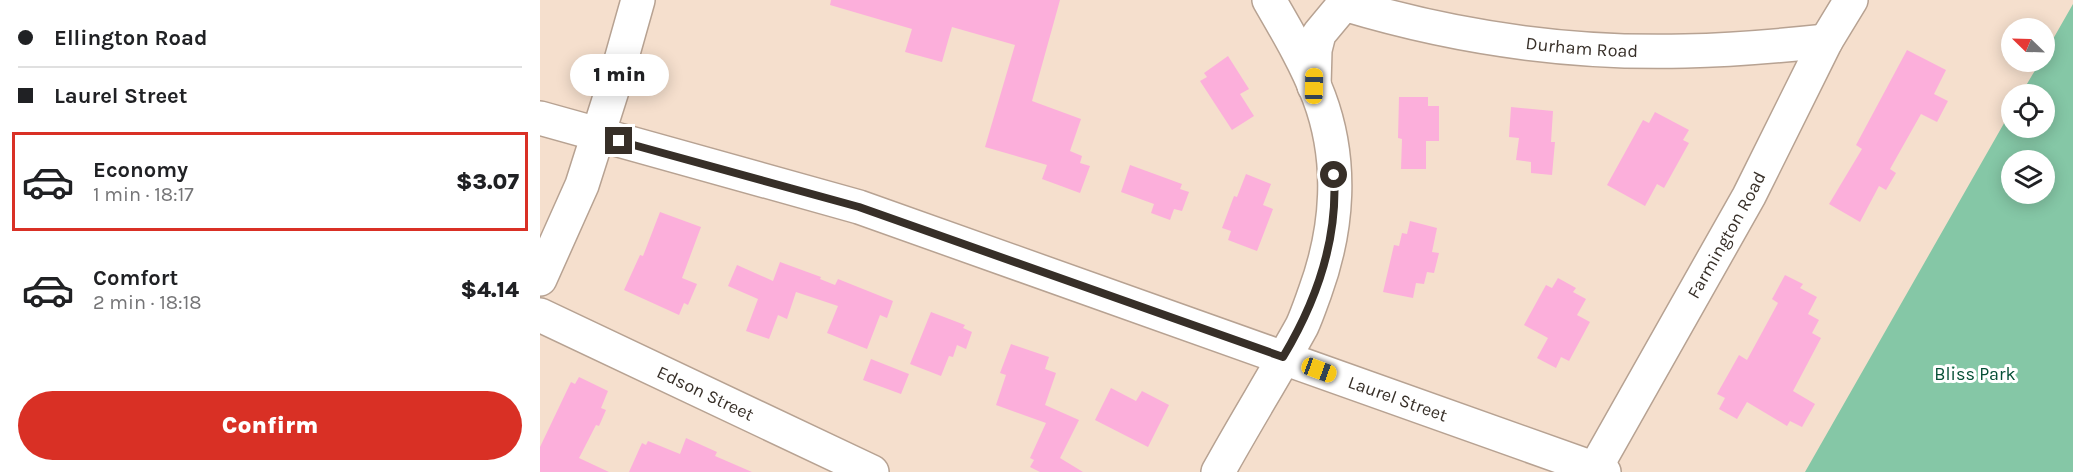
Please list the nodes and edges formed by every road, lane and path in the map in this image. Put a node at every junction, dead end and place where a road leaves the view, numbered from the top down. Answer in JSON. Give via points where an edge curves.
{"nodes":[{"id":1,"x":638,"y":0,"type":"edge"},
{"id":2,"x":1269,"y":0,"type":"edge"},
{"id":3,"x":1851,"y":0,"type":"edge"},
{"id":4,"x":1339,"y":2,"type":"edge"},
{"id":5,"x":1826,"y":41,"type":"junction"},
{"id":6,"x":1314,"y":86,"type":"junction"},
{"id":7,"x":540,"y":118,"type":"edge"},
{"id":8,"x":598,"y":135,"type":"junction"},
{"id":9,"x":540,"y":279,"type":"edge"},
{"id":10,"x":540,"y":315,"type":"edge"},
{"id":11,"x":1283,"y":357,"type":"junction"},
{"id":12,"x":1597,"y":471,"type":"edge"},
{"id":13,"x":872,"y":472,"type":"edge"},
{"id":14,"x":1218,"y":472,"type":"edge"}],
"edges":[{"from":1,"to":8,"type":"street"},
{"from":2,"to":6,"type":"street"},
{"from":3,"to":5,"type":"street","name":"Farmington Road"},
{"from":4,"to":5,"type":"street","name":"Durham Road","via":[[1437,28],[1589,49],[1686,51]]},
{"from":4,"to":6,"type":"street","name":"Durham Road","via":[[1319,34]]},
{"from":5,"to":12,"type":"street","name":"Farmington Road","via":[[1749,196]]},
{"from":6,"to":11,"type":"street","via":[[1334,158],[1333,223],[1308,311]]},
{"from":7,"to":8,"type":"street","name":"Laurel Street"},
{"from":8,"to":9,"type":"street","via":[[582,184]]},
{"from":8,"to":11,"type":"street","name":"Laurel Street","via":[[859,207]]},
{"from":10,"to":13,"type":"street","name":"Edson Street"},
{"from":11,"to":12,"type":"street","name":"Laurel Street"},
{"from":11,"to":14,"type":"street"}]}
